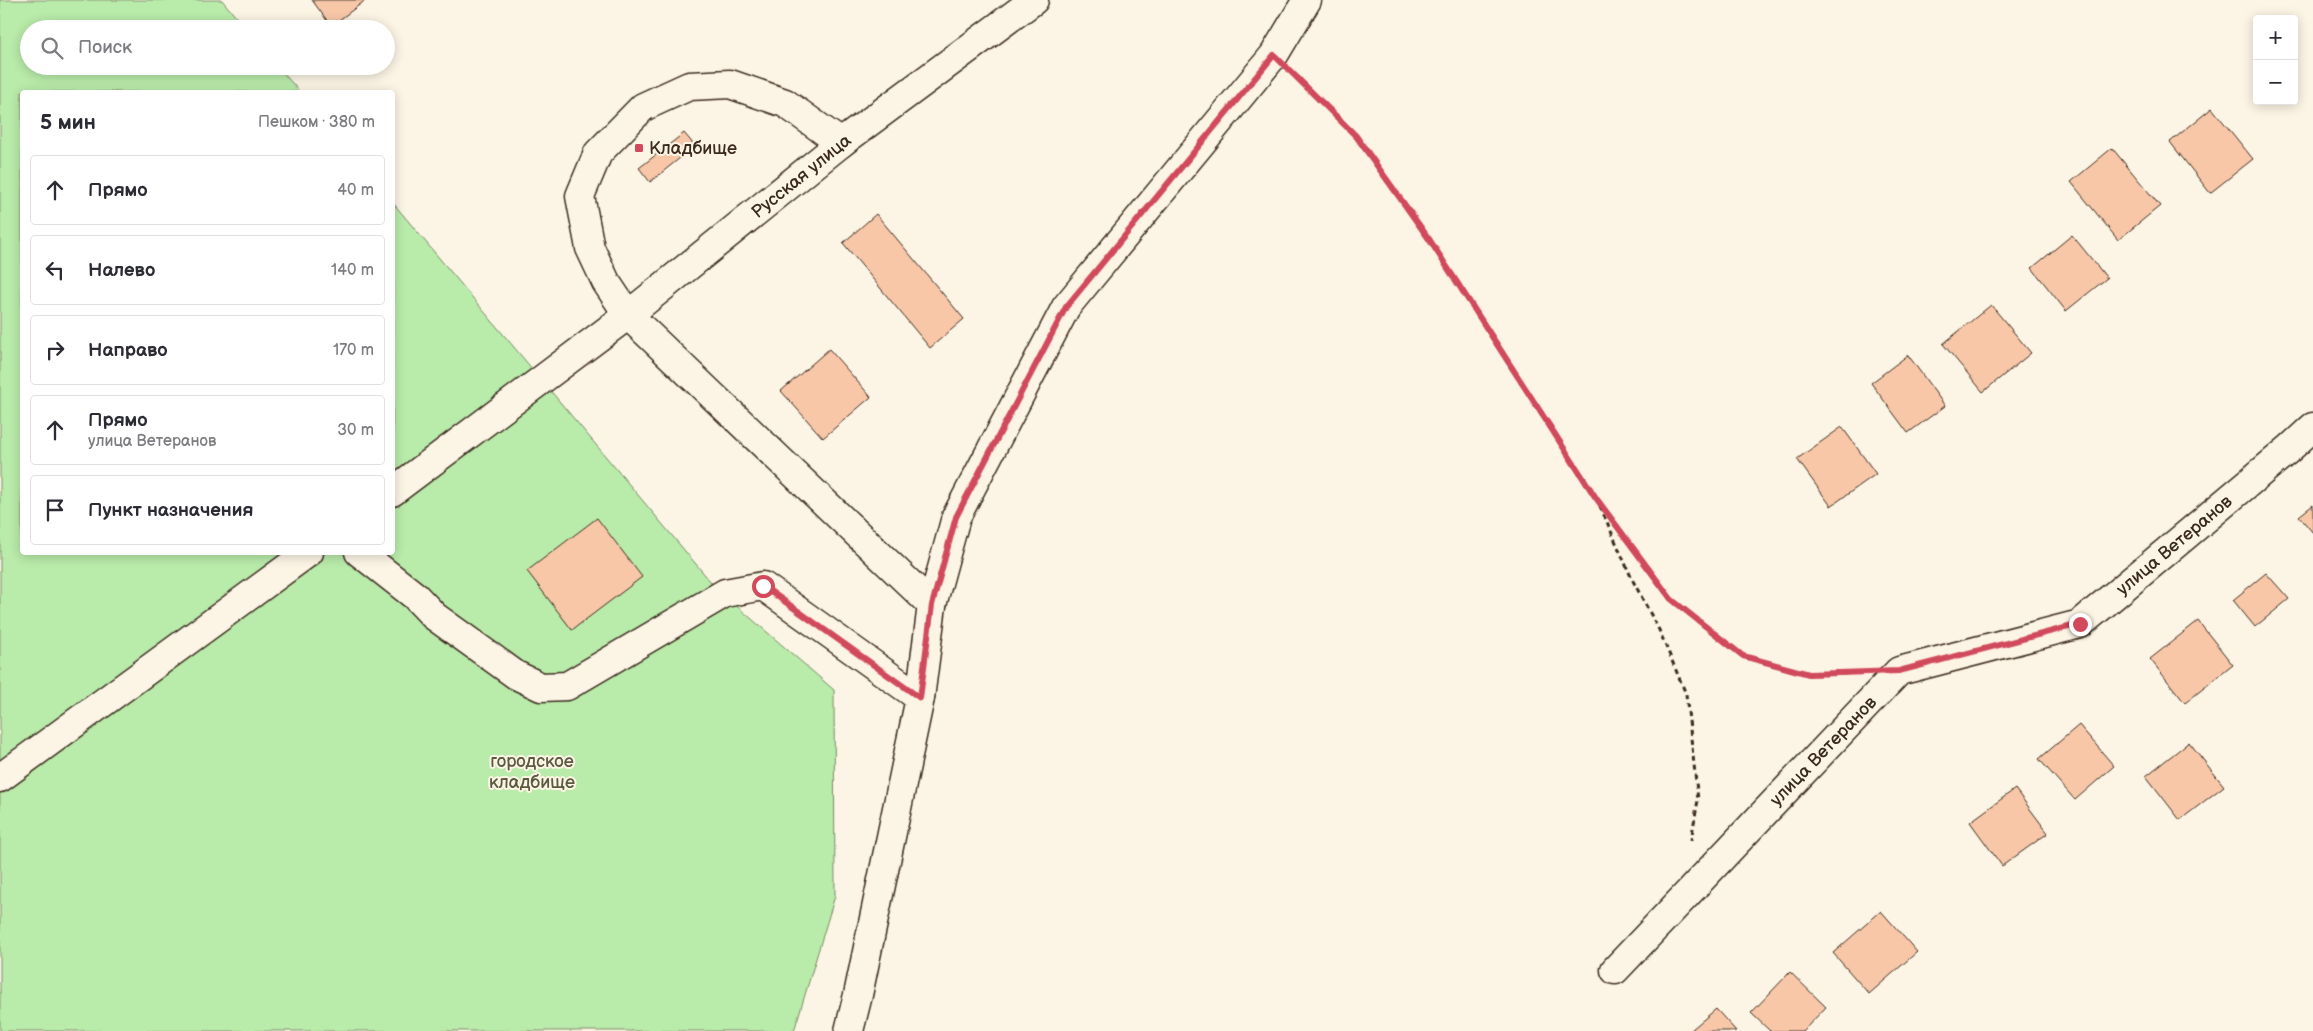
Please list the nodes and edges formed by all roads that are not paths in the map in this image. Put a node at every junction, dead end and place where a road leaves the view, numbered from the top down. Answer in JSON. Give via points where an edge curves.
{"nodes":[{"id":1,"x":1034,"y":0,"type":"edge"},
{"id":2,"x":1307,"y":0,"type":"edge"},
{"id":3,"x":841,"y":143,"type":"junction"},
{"id":4,"x":628,"y":315,"type":"junction"},
{"id":5,"x":2313,"y":427,"type":"edge"},
{"id":6,"x":395,"y":490,"type":"edge"},
{"id":7,"x":305,"y":555,"type":"edge"},
{"id":8,"x":363,"y":555,"type":"edge"},
{"id":9,"x":932,"y":605,"type":"junction"},
{"id":10,"x":920,"y":698,"type":"junction"},
{"id":11,"x":0,"y":778,"type":"edge"},
{"id":12,"x":1615,"y":970,"type":"dead end"},
{"id":13,"x":849,"y":1031,"type":"edge"}],
"edges":[{"from":1,"to":3,"type":"street","name":"Русская улица"},
{"from":2,"to":9,"type":"street","via":[[1274,55],[1066,307],[956,517]]},
{"from":3,"to":4,"type":"street","name":"Русская улица"},
{"from":3,"to":4,"type":"street","via":[[785,103],[730,84],[689,86],[643,106],[598,153],[580,196],[590,248],[606,282]]},
{"from":4,"to":6,"type":"street","name":"Русская улица"},
{"from":4,"to":9,"type":"street"},
{"from":5,"to":12,"type":"street","name":"улица Ветеранов","via":[[2080,624],[1899,671]]},
{"from":7,"to":11,"type":"street"},
{"from":8,"to":10,"type":"street","via":[[415,596],[434,616],[516,674],[542,687],[567,686],[725,593],[763,586]]},
{"from":9,"to":10,"type":"street"},
{"from":10,"to":13,"type":"street"}]}
